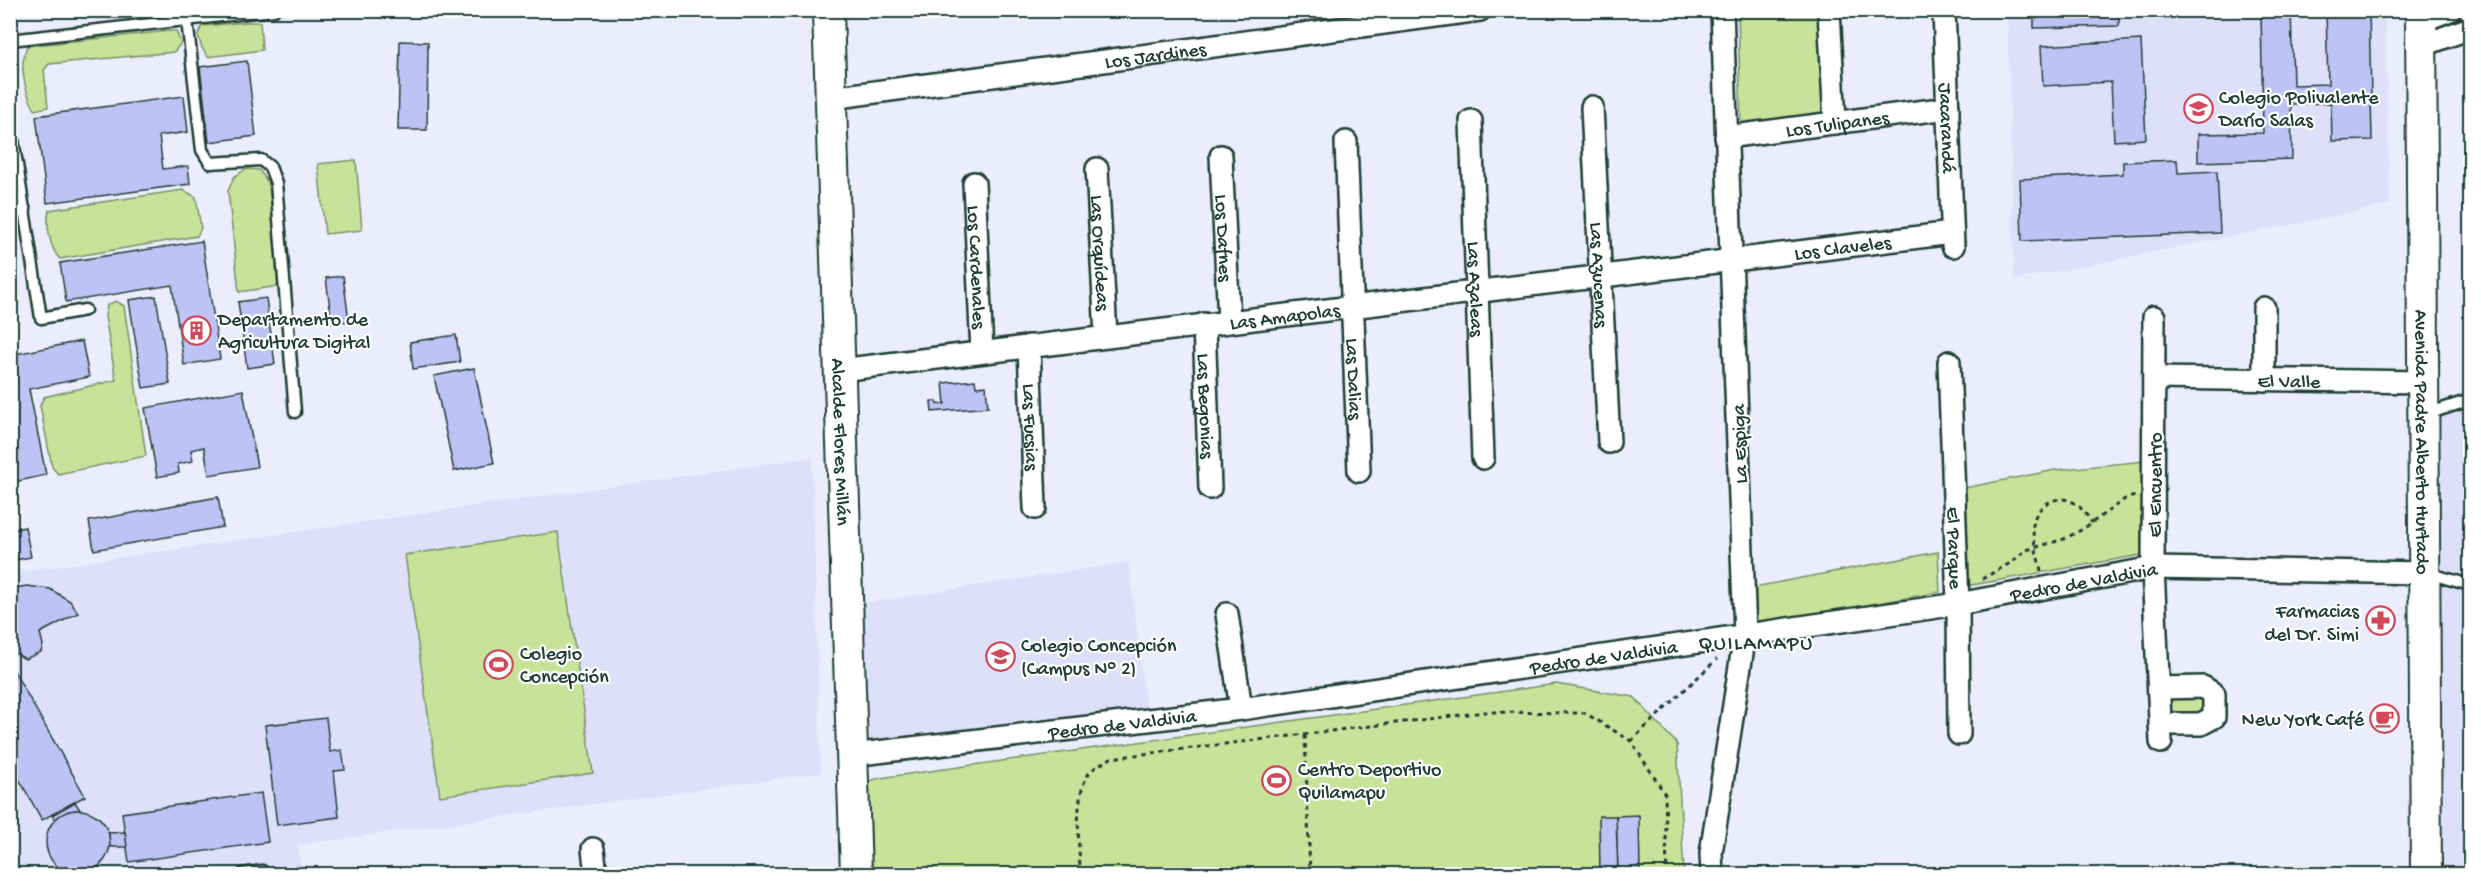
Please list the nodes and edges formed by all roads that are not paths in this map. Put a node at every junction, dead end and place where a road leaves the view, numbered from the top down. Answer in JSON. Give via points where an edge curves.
{"nodes":[{"id":1,"x":274,"y":10,"type":"edge"},
{"id":2,"x":828,"y":10,"type":"edge"},
{"id":3,"x":1480,"y":10,"type":"edge"},
{"id":4,"x":1722,"y":10,"type":"edge"},
{"id":5,"x":1829,"y":10,"type":"edge"},
{"id":6,"x":1944,"y":10,"type":"edge"},
{"id":7,"x":2450,"y":10,"type":"edge"},
{"id":8,"x":187,"y":20,"type":"junction"},
{"id":9,"x":2421,"y":26,"type":"edge"},
{"id":10,"x":2470,"y":28,"type":"edge"},
{"id":11,"x":10,"y":40,"type":"edge"},
{"id":12,"x":831,"y":98,"type":"junction"},
{"id":13,"x":1592,"y":107,"type":"dead end"},
{"id":14,"x":1948,"y":108,"type":"junction"},
{"id":15,"x":10,"y":120,"type":"edge"},
{"id":16,"x":1471,"y":121,"type":"dead end"},
{"id":17,"x":1835,"y":123,"type":"junction"},
{"id":18,"x":1726,"y":137,"type":"junction"},
{"id":19,"x":1346,"y":142,"type":"dead end"},
{"id":20,"x":1221,"y":156,"type":"dead end"},
{"id":21,"x":1097,"y":169,"type":"dead end"},
{"id":22,"x":974,"y":183,"type":"dead end"},
{"id":23,"x":25,"y":210,"type":"junction"},
{"id":24,"x":10,"y":213,"type":"edge"},
{"id":25,"x":1952,"y":240,"type":"joint"},
{"id":26,"x":1731,"y":259,"type":"junction"},
{"id":27,"x":1600,"y":276,"type":"junction"},
{"id":28,"x":1477,"y":291,"type":"junction"},
{"id":29,"x":1352,"y":306,"type":"junction"},
{"id":30,"x":2264,"y":308,"type":"dead end"},
{"id":31,"x":85,"y":310,"type":"dead end"},
{"id":32,"x":2154,"y":317,"type":"dead end"},
{"id":33,"x":1229,"y":321,"type":"junction"},
{"id":34,"x":1204,"y":324,"type":"junction"},
{"id":35,"x":1106,"y":336,"type":"junction"},
{"id":36,"x":1029,"y":346,"type":"junction"},
{"id":37,"x":982,"y":352,"type":"junction"},
{"id":38,"x":1950,"y":362,"type":"dead end"},
{"id":39,"x":840,"y":370,"type":"junction"},
{"id":40,"x":2154,"y":378,"type":"junction"},
{"id":41,"x":2264,"y":380,"type":"junction"},
{"id":42,"x":2423,"y":382,"type":"junction"},
{"id":43,"x":2470,"y":400,"type":"edge"},
{"id":44,"x":295,"y":412,"type":"dead end"},
{"id":45,"x":2423,"y":415,"type":"junction"},
{"id":46,"x":1609,"y":442,"type":"dead end"},
{"id":47,"x":1483,"y":458,"type":"dead end"},
{"id":48,"x":1359,"y":471,"type":"dead end"},
{"id":49,"x":1210,"y":488,"type":"dead end"},
{"id":50,"x":1035,"y":508,"type":"dead end"},
{"id":51,"x":2153,"y":568,"type":"junction"},
{"id":52,"x":2424,"y":573,"type":"junction"},
{"id":53,"x":2470,"y":585,"type":"edge"},
{"id":54,"x":1958,"y":604,"type":"junction"},
{"id":55,"x":1227,"y":614,"type":"dead end"},
{"id":56,"x":1745,"y":634,"type":"junction"},
{"id":57,"x":2158,"y":688,"type":"junction"},
{"id":58,"x":1241,"y":710,"type":"junction"},
{"id":59,"x":1959,"y":734,"type":"dead end"},
{"id":60,"x":852,"y":755,"type":"junction"},
{"id":61,"x":593,"y":849,"type":"dead end"},
{"id":62,"x":243,"y":874,"type":"edge"},
{"id":63,"x":263,"y":874,"type":"edge"},
{"id":64,"x":596,"y":874,"type":"edge"},
{"id":65,"x":856,"y":874,"type":"edge"},
{"id":66,"x":1712,"y":874,"type":"edge"},
{"id":67,"x":2426,"y":874,"type":"edge"}],
"edges":[{"from":1,"to":8,"type":"lane"},
{"from":2,"to":12,"type":"street","name":"Alcalde Flores Millán"},
{"from":3,"to":12,"type":"street","name":"Los Jardines"},
{"from":4,"to":18,"type":"street","name":"La Espiga"},
{"from":5,"to":17,"type":"street"},
{"from":6,"to":14,"type":"street","name":"Jacarandá"},
{"from":7,"to":9,"type":"street"},
{"from":8,"to":11,"type":"lane"},
{"from":8,"to":44,"type":"lane","via":[[202,150],[210,163],[261,160],[270,167],[276,183]]},
{"from":9,"to":10,"type":"street"},
{"from":9,"to":42,"type":"street","name":"Avenida Padre Alberto Hurtado"},
{"from":12,"to":39,"type":"street","name":"Alcalde Flores Millán"},
{"from":13,"to":27,"type":"street","name":"Las Azucenas"},
{"from":14,"to":17,"type":"street","name":"Los Tulipanes"},
{"from":14,"to":25,"type":"street","name":"Jacarandá"},
{"from":15,"to":23,"type":"lane"},
{"from":16,"to":28,"type":"street","name":"Las Azaleas"},
{"from":17,"to":18,"type":"street","name":"Los Tulipanes"},
{"from":18,"to":26,"type":"street","name":"La Espiga"},
{"from":19,"to":29,"type":"street","name":"Las Dalias"},
{"from":20,"to":33,"type":"street","name":"Los Dafnes"},
{"from":21,"to":35,"type":"street","name":"Las Orquídeas"},
{"from":22,"to":37,"type":"street","name":"Los Cardenales"},
{"from":23,"to":24,"type":"lane"},
{"from":23,"to":31,"type":"lane","via":[[41,318]]},
{"from":25,"to":26,"type":"street","name":"Los Claveles"},
{"from":26,"to":27,"type":"street","name":"Las Amapolas"},
{"from":26,"to":56,"type":"street","name":"La Espiga"},
{"from":27,"to":28,"type":"street","name":"Las Amapolas"},
{"from":27,"to":46,"type":"street","name":"Las Azucenas"},
{"from":28,"to":29,"type":"street","name":"Las Amapolas"},
{"from":28,"to":47,"type":"street","name":"Las Azaleas"},
{"from":29,"to":33,"type":"street","name":"Las Amapolas"},
{"from":29,"to":48,"type":"street","name":"Las Dalias"},
{"from":30,"to":41,"type":"street"},
{"from":32,"to":40,"type":"street","name":"El Encuentro"},
{"from":33,"to":34,"type":"street","name":"Las Amapolas"},
{"from":34,"to":35,"type":"street","name":"Las Amapolas"},
{"from":34,"to":49,"type":"street","name":"Las Begonias"},
{"from":35,"to":36,"type":"street","name":"Las Amapolas"},
{"from":36,"to":37,"type":"street","name":"Las Amapolas"},
{"from":36,"to":50,"type":"street","name":"Las Fucsias"},
{"from":37,"to":39,"type":"street","name":"Las Amapolas"},
{"from":38,"to":54,"type":"street","name":"El Parque"},
{"from":39,"to":60,"type":"street","name":"Alcalde Flores Millán"},
{"from":40,"to":41,"type":"street","name":"El Valle"},
{"from":40,"to":51,"type":"street","name":"El Encuentro"},
{"from":41,"to":42,"type":"street","name":"El Valle"},
{"from":42,"to":45,"type":"street","name":"Avenida Padre Alberto Hurtado"},
{"from":43,"to":45,"type":"lane"},
{"from":45,"to":52,"type":"street","name":"Avenida Padre Alberto Hurtado"},
{"from":51,"to":52,"type":"street","name":"Pedro de Valdivia"},
{"from":51,"to":54,"type":"street","name":"Pedro de Valdivia"},
{"from":51,"to":57,"type":"street","name":"El Encuentro"},
{"from":52,"to":53,"type":"lane"},
{"from":52,"to":67,"type":"street","name":"Avenida Padre Alberto Hurtado"},
{"from":54,"to":56,"type":"street","name":"Pedro de Valdivia"},
{"from":54,"to":59,"type":"street","name":"El Parque"},
{"from":55,"to":58,"type":"street"},
{"from":56,"to":58,"type":"street","name":"Pedro de Valdivia"},
{"from":56,"to":66,"type":"street","name":"La Espiga","via":[[1711,854]]},
{"from":57,"to":57,"type":"street","name":"El Encuentro","via":[[2203,687],[2214,694],[2214,717],[2161,733]]},
{"from":58,"to":60,"type":"street","name":"Pedro de Valdivia"},
{"from":60,"to":65,"type":"street","name":"Alcalde Flores Millán"},
{"from":61,"to":64,"type":"street"},
{"from":62,"to":63,"type":"lane"}]}
